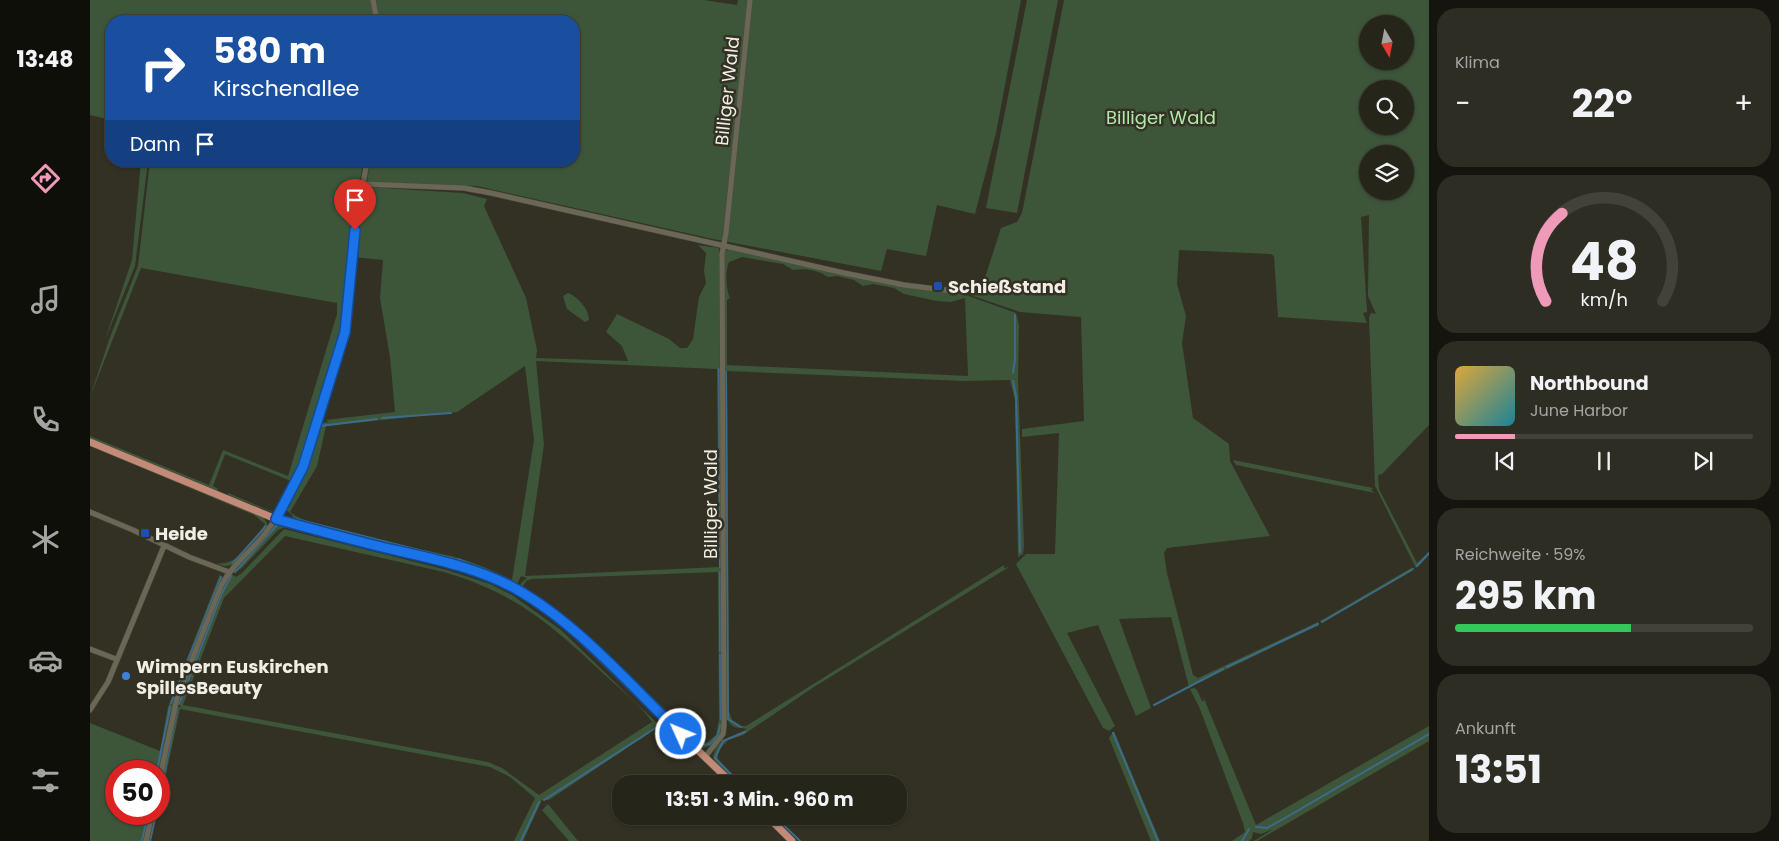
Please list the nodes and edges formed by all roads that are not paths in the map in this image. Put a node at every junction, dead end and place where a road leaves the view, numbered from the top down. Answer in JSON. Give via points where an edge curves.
{"nodes":[{"id":1,"x":373,"y":0,"type":"edge"},
{"id":2,"x":750,"y":0,"type":"edge"},
{"id":3,"x":376,"y":15,"type":"edge"},
{"id":4,"x":366,"y":167,"type":"edge"},
{"id":5,"x":363,"y":184,"type":"junction"},
{"id":6,"x":724,"y":245,"type":"junction"},
{"id":7,"x":961,"y":292,"type":"dead end"},
{"id":8,"x":90,"y":442,"type":"edge"},
{"id":9,"x":90,"y":512,"type":"edge"},
{"id":10,"x":276,"y":519,"type":"junction"},
{"id":11,"x":164,"y":546,"type":"junction"},
{"id":12,"x":229,"y":572,"type":"junction"},
{"id":13,"x":90,"y":649,"type":"edge"},
{"id":14,"x":116,"y":660,"type":"junction"},
{"id":15,"x":90,"y":710,"type":"edge"},
{"id":16,"x":705,"y":757,"type":"junction"},
{"id":17,"x":164,"y":760,"type":"edge"},
{"id":18,"x":724,"y":775,"type":"edge"},
{"id":19,"x":150,"y":825,"type":"edge"},
{"id":20,"x":776,"y":825,"type":"edge"},
{"id":21,"x":146,"y":841,"type":"edge"},
{"id":22,"x":792,"y":841,"type":"edge"}],
"edges":[{"from":1,"to":3,"type":"street"},
{"from":2,"to":6,"type":"street","name":"Billiger Wald"},
{"from":4,"to":5,"type":"street"},
{"from":5,"to":6,"type":"street","via":[[478,190]]},
{"from":5,"to":10,"type":"street","via":[[351,262],[346,326],[303,467]]},
{"from":6,"to":7,"type":"street","via":[[844,274]]},
{"from":6,"to":16,"type":"street","name":"Billiger Wald","via":[[724,717],[723,734]]},
{"from":8,"to":10,"type":"main road"},
{"from":9,"to":11,"type":"street"},
{"from":10,"to":12,"type":"street"},
{"from":10,"to":16,"type":"main road","via":[[457,565],[516,589],[569,627]]},
{"from":11,"to":12,"type":"street"},
{"from":11,"to":14,"type":"street"},
{"from":12,"to":17,"type":"street","via":[[178,698]]},
{"from":13,"to":14,"type":"street"},
{"from":14,"to":15,"type":"street","via":[[104,690]]},
{"from":16,"to":18,"type":"main road"},
{"from":19,"to":21,"type":"street"},
{"from":20,"to":22,"type":"main road"}]}
